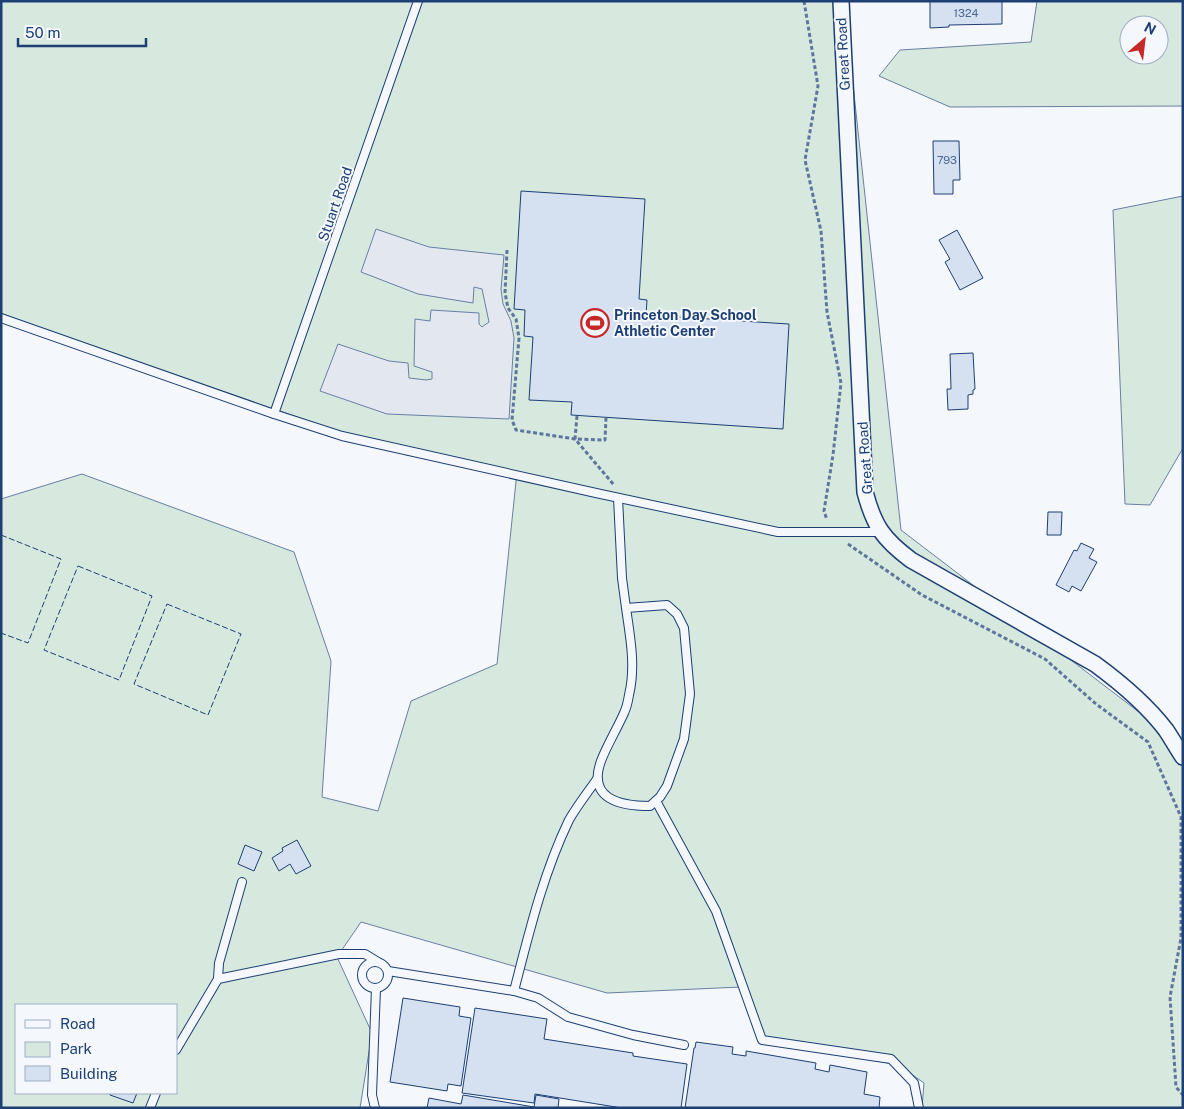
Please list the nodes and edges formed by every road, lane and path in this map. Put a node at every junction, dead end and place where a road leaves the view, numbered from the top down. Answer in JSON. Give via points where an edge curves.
{"nodes":[{"id":1,"x":418,"y":1,"type":"edge"},
{"id":2,"x":804,"y":1,"type":"edge"},
{"id":3,"x":841,"y":1,"type":"edge"},
{"id":4,"x":507,"y":250,"type":"dead end"},
{"id":5,"x":1,"y":318,"type":"edge"},
{"id":6,"x":274,"y":414,"type":"junction"},
{"id":7,"x":577,"y":416,"type":"dead end"},
{"id":8,"x":606,"y":418,"type":"dead end"},
{"id":9,"x":575,"y":439,"type":"junction"},
{"id":10,"x":618,"y":498,"type":"junction"},
{"id":11,"x":830,"y":532,"type":"junction"},
{"id":12,"x":881,"y":532,"type":"junction"},
{"id":13,"x":626,"y":608,"type":"junction"},
{"id":14,"x":1183,"y":756,"type":"edge"},
{"id":15,"x":597,"y":779,"type":"junction"},
{"id":16,"x":656,"y":801,"type":"junction"},
{"id":17,"x":242,"y":882,"type":"dead end"},
{"id":18,"x":378,"y":962,"type":"junction"},
{"id":19,"x":388,"y":971,"type":"junction"},
{"id":20,"x":218,"y":979,"type":"junction"},
{"id":21,"x":376,"y":988,"type":"junction"},
{"id":22,"x":514,"y":991,"type":"junction"},
{"id":23,"x":684,"y":1045,"type":"dead end"},
{"id":24,"x":178,"y":1047,"type":"edge"},
{"id":25,"x":156,"y":1094,"type":"edge"},
{"id":26,"x":1183,"y":1095,"type":"edge"},
{"id":27,"x":150,"y":1108,"type":"edge"},
{"id":28,"x":376,"y":1108,"type":"edge"},
{"id":29,"x":919,"y":1108,"type":"edge"}],
"edges":[{"from":1,"to":6,"type":"lane","name":"Stuart Road"},
{"from":2,"to":11,"type":"path","via":[[818,86],[805,160],[821,231],[827,312],[840,382],[824,512]]},
{"from":3,"to":12,"type":"street","name":"Great Road","via":[[865,492]]},
{"from":4,"to":9,"type":"path","via":[[505,293],[519,338],[512,420],[516,430]]},
{"from":5,"to":6,"type":"lane"},
{"from":6,"to":10,"type":"lane","via":[[342,436]]},
{"from":7,"to":9,"type":"path"},
{"from":8,"to":9,"type":"path","via":[[605,440]]},
{"from":9,"to":10,"type":"path","via":[[613,483]]},
{"from":10,"to":11,"type":"lane","via":[[778,532]]},
{"from":10,"to":13,"type":"lane"},
{"from":11,"to":12,"type":"lane"},
{"from":11,"to":26,"type":"path","via":[[922,595],[1045,659],[1096,704],[1148,742],[1181,817],[1181,938],[1170,998],[1176,1087]]},
{"from":12,"to":14,"type":"street","name":"Great Road","via":[[911,560],[1095,664],[1118,681],[1149,711]]},
{"from":13,"to":15,"type":"lane","via":[[633,671],[630,692]]},
{"from":13,"to":16,"type":"lane","via":[[667,605],[677,614],[684,628],[690,694],[684,739],[667,786]]},
{"from":15,"to":16,"type":"lane","via":[[602,793],[614,801],[650,806]]},
{"from":15,"to":22,"type":"lane","via":[[570,819],[548,871]]},
{"from":16,"to":29,"type":"lane","via":[[716,911],[762,1040],[891,1059],[914,1083]]},
{"from":17,"to":20,"type":"lane"},
{"from":18,"to":19,"type":"lane"},
{"from":18,"to":20,"type":"lane","via":[[365,954],[339,954]]},
{"from":18,"to":21,"type":"lane","via":[[366,964],[361,975],[364,983]]},
{"from":19,"to":21,"type":"lane","via":[[384,984]]},
{"from":19,"to":22,"type":"lane"},
{"from":20,"to":24,"type":"lane"},
{"from":21,"to":28,"type":"lane","via":[[372,1095]]},
{"from":22,"to":23,"type":"lane","via":[[538,998],[568,1017]]},
{"from":25,"to":27,"type":"lane"}]}
